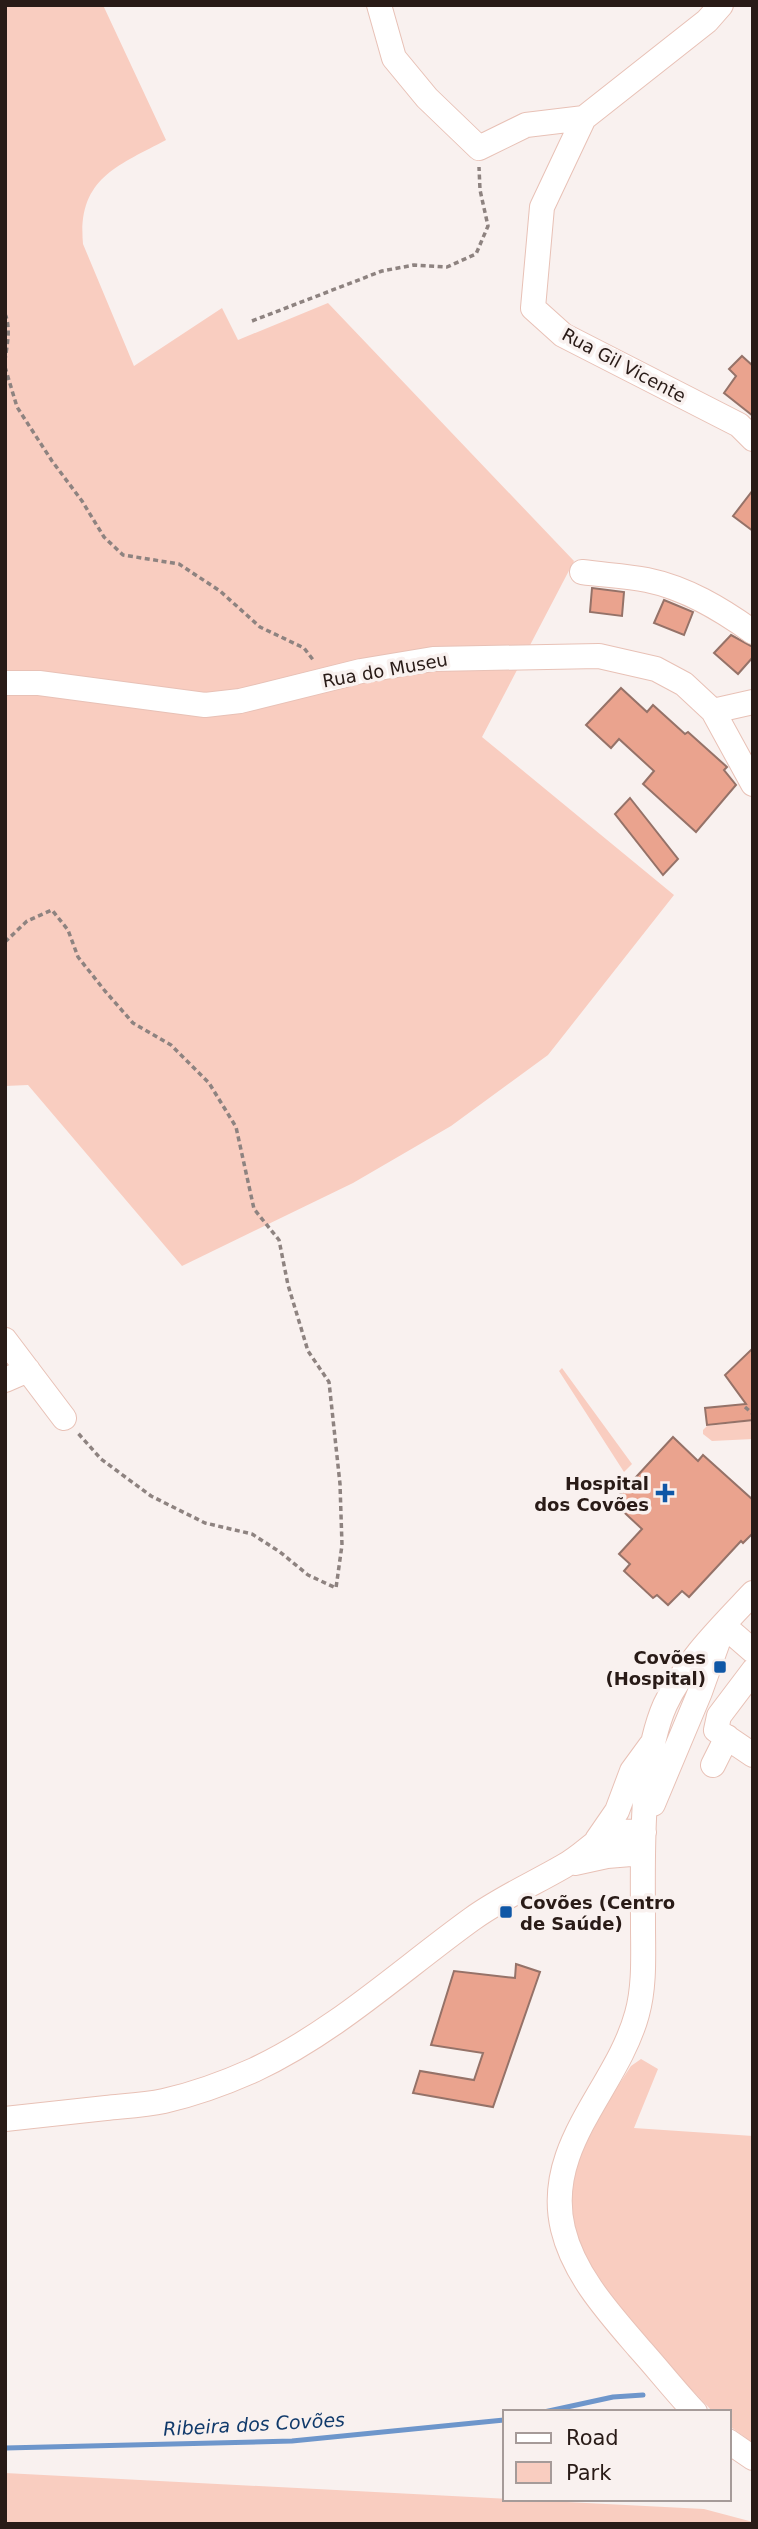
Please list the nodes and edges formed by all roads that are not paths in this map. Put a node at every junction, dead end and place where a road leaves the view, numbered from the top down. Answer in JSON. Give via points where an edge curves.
{"nodes":[{"id":1,"x":379,"y":5,"type":"edge"},
{"id":2,"x":721,"y":5,"type":"edge"},
{"id":3,"x":584,"y":118,"type":"junction"},
{"id":4,"x":753,"y":439,"type":"edge"},
{"id":5,"x":582,"y":572,"type":"dead end"},
{"id":6,"x":753,"y":632,"type":"edge"},
{"id":7,"x":5,"y":683,"type":"edge"},
{"id":8,"x":753,"y":702,"type":"edge"},
{"id":9,"x":713,"y":711,"type":"junction"},
{"id":10,"x":753,"y":783,"type":"edge"},
{"id":11,"x":5,"y":1340,"type":"edge"},
{"id":12,"x":28,"y":1370,"type":"junction"},
{"id":13,"x":5,"y":1380,"type":"edge"},
{"id":14,"x":64,"y":1418,"type":"road end"},
{"id":15,"x":753,"y":1593,"type":"edge"},
{"id":16,"x":723,"y":1625,"type":"junction"},
{"id":17,"x":753,"y":1651,"type":"edge"},
{"id":18,"x":753,"y":1671,"type":"edge"},
{"id":19,"x":727,"y":1737,"type":"junction"},
{"id":20,"x":652,"y":1744,"type":"junction"},
{"id":21,"x":753,"y":1755,"type":"edge"},
{"id":22,"x":713,"y":1765,"type":"dead end"},
{"id":23,"x":644,"y":1836,"type":"junction"},
{"id":24,"x":594,"y":1843,"type":"junction"},
{"id":25,"x":567,"y":1864,"type":"junction"},
{"id":26,"x":5,"y":2119,"type":"edge"},
{"id":27,"x":693,"y":2410,"type":"edge"},
{"id":28,"x":730,"y":2442,"type":"edge"},
{"id":29,"x":753,"y":2458,"type":"edge"}],
"edges":[{"from":1,"to":3,"type":"street","via":[[394,58],[426,98],[479,148],[526,125]]},
{"from":2,"to":3,"type":"street","name":"Rua Gil Vicente"},
{"from":3,"to":4,"type":"street","name":"Rua Gil Vicente","via":[[542,207],[533,308],[563,335],[740,425]]},
{"from":5,"to":6,"type":"street","via":[[648,580],[684,592],[724,611]]},
{"from":7,"to":9,"type":"street","name":"Rua do Museu","via":[[39,683],[205,705],[433,659],[599,656],[656,669],[684,684]]},
{"from":8,"to":9,"type":"street"},
{"from":9,"to":10,"type":"street","name":"Rua do Museu"},
{"from":11,"to":12,"type":"street"},
{"from":12,"to":13,"type":"street"},
{"from":12,"to":14,"type":"street"},
{"from":15,"to":16,"type":"street"},
{"from":16,"to":17,"type":"street"},
{"from":16,"to":20,"type":"street","via":[[679,1681]]},
{"from":16,"to":23,"type":"street"},
{"from":18,"to":19,"type":"street","via":[[719,1716],[716,1730]]},
{"from":19,"to":21,"type":"street"},
{"from":19,"to":22,"type":"street"},
{"from":20,"to":23,"type":"street"},
{"from":20,"to":24,"type":"street","via":[[632,1771],[611,1822]]},
{"from":23,"to":24,"type":"street","via":[[623,1830]]},
{"from":23,"to":25,"type":"street","via":[[607,1856]]},
{"from":23,"to":27,"type":"street","via":[[643,1973],[637,2013],[624,2052],[578,2128],[559,2192],[563,2229],[580,2270],[606,2308]]},
{"from":24,"to":25,"type":"street"},
{"from":25,"to":26,"type":"street","via":[[500,1900],[355,2010],[254,2069],[161,2102]]},
{"from":28,"to":29,"type":"street"}]}
